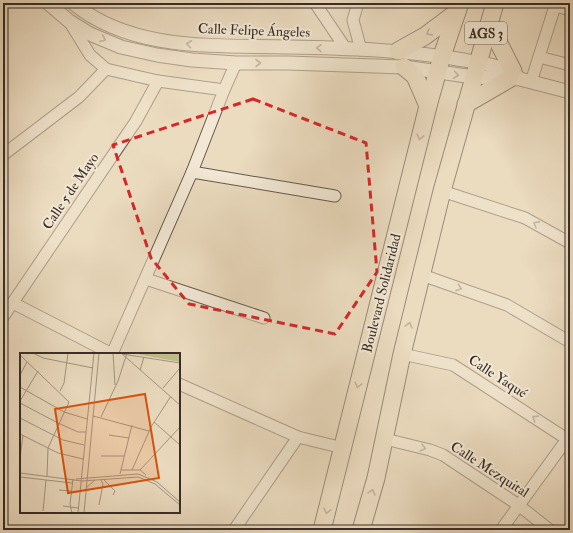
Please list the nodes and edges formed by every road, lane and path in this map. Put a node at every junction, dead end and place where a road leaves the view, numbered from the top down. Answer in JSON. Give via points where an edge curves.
{"nodes":[{"id":1,"x":48,"y":3,"type":"edge"},
{"id":2,"x":73,"y":3,"type":"edge"},
{"id":3,"x":315,"y":3,"type":"edge"},
{"id":4,"x":358,"y":3,"type":"edge"},
{"id":5,"x":495,"y":3,"type":"edge"},
{"id":6,"x":555,"y":4,"type":"edge"},
{"id":7,"x":459,"y":8,"type":"edge"},
{"id":8,"x":570,"y":10,"type":"edge"},
{"id":9,"x":69,"y":21,"type":"junction"},
{"id":10,"x":489,"y":24,"type":"junction"},
{"id":11,"x":346,"y":49,"type":"junction"},
{"id":12,"x":361,"y":50,"type":"junction"},
{"id":13,"x":398,"y":51,"type":"junction"},
{"id":14,"x":539,"y":57,"type":"junction"},
{"id":15,"x":236,"y":63,"type":"junction"},
{"id":16,"x":440,"y":64,"type":"junction"},
{"id":17,"x":570,"y":65,"type":"edge"},
{"id":18,"x":404,"y":67,"type":"junction"},
{"id":19,"x":106,"y":69,"type":"junction"},
{"id":20,"x":476,"y":70,"type":"junction"},
{"id":21,"x":518,"y":78,"type":"junction"},
{"id":22,"x":158,"y":81,"type":"junction"},
{"id":23,"x":224,"y":90,"type":"junction"},
{"id":24,"x":570,"y":92,"type":"edge"},
{"id":25,"x":466,"y":104,"type":"junction"},
{"id":26,"x":428,"y":106,"type":"junction"},
{"id":27,"x":3,"y":156,"type":"edge"},
{"id":28,"x":192,"y":172,"type":"junction"},
{"id":29,"x":442,"y":191,"type":"junction"},
{"id":30,"x":335,"y":196,"type":"dead end"},
{"id":31,"x":570,"y":242,"type":"edge"},
{"id":32,"x":422,"y":275,"type":"junction"},
{"id":33,"x":146,"y":279,"type":"junction"},
{"id":34,"x":13,"y":303,"type":"junction"},
{"id":35,"x":3,"y":317,"type":"edge"},
{"id":36,"x":264,"y":318,"type":"dead end"},
{"id":37,"x":570,"y":342,"type":"edge"},
{"id":38,"x":110,"y":353,"type":"edge"},
{"id":39,"x":112,"y":353,"type":"edge"},
{"id":40,"x":402,"y":354,"type":"junction"},
{"id":41,"x":180,"y":384,"type":"edge"},
{"id":42,"x":298,"y":437,"type":"junction"},
{"id":43,"x":569,"y":438,"type":"edge"},
{"id":44,"x":385,"y":439,"type":"junction"},
{"id":45,"x":343,"y":448,"type":"junction"},
{"id":46,"x":518,"y":504,"type":"junction"},
{"id":47,"x":234,"y":530,"type":"edge"},
{"id":48,"x":322,"y":530,"type":"edge"},
{"id":49,"x":362,"y":530,"type":"edge"},
{"id":50,"x":501,"y":530,"type":"edge"},
{"id":51,"x":550,"y":530,"type":"edge"}],
"edges":[{"from":1,"to":9,"type":"street"},
{"from":11,"to":2,"type":"street","name":"Calle Felipe Ángeles","one_way":true,"via":[[237,47],[159,39],[127,32],[98,20]]},
{"from":3,"to":11,"type":"street"},
{"from":4,"to":12,"type":"street","via":[[352,20]]},
{"from":5,"to":10,"type":"main road","number":"AGS 3"},
{"from":6,"to":8,"type":"street"},
{"from":6,"to":14,"type":"street"},
{"from":7,"to":13,"type":"main road","one_way":true,"via":[[425,36]]},
{"from":7,"to":16,"type":"main road","number":"AGS 3"},
{"from":9,"to":15,"type":"street","one_way":true,"via":[[90,34],[129,49],[192,60]]},
{"from":9,"to":19,"type":"street","via":[[90,55]]},
{"from":10,"to":20,"type":"main road","number":"AGS 3"},
{"from":10,"to":21,"type":"main road"},
{"from":11,"to":12,"type":"street","name":"Calle Felipe Ángeles"},
{"from":12,"to":13,"type":"street","name":"Calle Felipe Ángeles"},
{"from":13,"to":16,"type":"street","name":"Calle Felipe Ángeles"},
{"from":14,"to":17,"type":"street"},
{"from":14,"to":21,"type":"street"},
{"from":15,"to":18,"type":"street","one_way":true},
{"from":15,"to":23,"type":"street"},
{"from":16,"to":18,"type":"street"},
{"from":16,"to":20,"type":"street"},
{"from":16,"to":26,"type":"main road","name":"Boulevard Solidaridad"},
{"from":18,"to":26,"type":"main road","via":[[415,76]]},
{"from":19,"to":22,"type":"street"},
{"from":19,"to":27,"type":"street","via":[[79,97]]},
{"from":20,"to":21,"type":"street"},
{"from":20,"to":25,"type":"main road"},
{"from":21,"to":24,"type":"street"},
{"from":21,"to":25,"type":"main road"},
{"from":22,"to":23,"type":"street"},
{"from":22,"to":34,"type":"street","name":"Calle 5 de Mayo","via":[[136,121]]},
{"from":23,"to":28,"type":"street"},
{"from":25,"to":29,"type":"main road"},
{"from":26,"to":45,"type":"main road","name":"Boulevard Solidaridad","one_way":true},
{"from":28,"to":30,"type":"street"},
{"from":28,"to":33,"type":"street"},
{"from":31,"to":29,"type":"street","one_way":true,"via":[[525,218]]},
{"from":29,"to":32,"type":"main road"},
{"from":32,"to":37,"type":"street","one_way":true,"via":[[507,304]]},
{"from":40,"to":32,"type":"main road","one_way":true},
{"from":33,"to":36,"type":"street"},
{"from":33,"to":39,"type":"street"},
{"from":34,"to":35,"type":"street","name":"Calle 5 de Mayo"},
{"from":34,"to":38,"type":"street"},
{"from":43,"to":40,"type":"street","name":"Calle Yaqué","one_way":true,"via":[[453,365]]},
{"from":40,"to":44,"type":"main road"},
{"from":41,"to":42,"type":"street"},
{"from":42,"to":45,"type":"street"},
{"from":42,"to":47,"type":"street"},
{"from":43,"to":46,"type":"street"},
{"from":44,"to":46,"type":"street","name":"Calle Mezquital","one_way":true,"via":[[444,455]]},
{"from":49,"to":44,"type":"main road","one_way":true},
{"from":45,"to":48,"type":"main road","name":"Boulevard Solidaridad","one_way":true},
{"from":46,"to":50,"type":"street"},
{"from":46,"to":51,"type":"street","name":"Calle Mezquital"}]}
